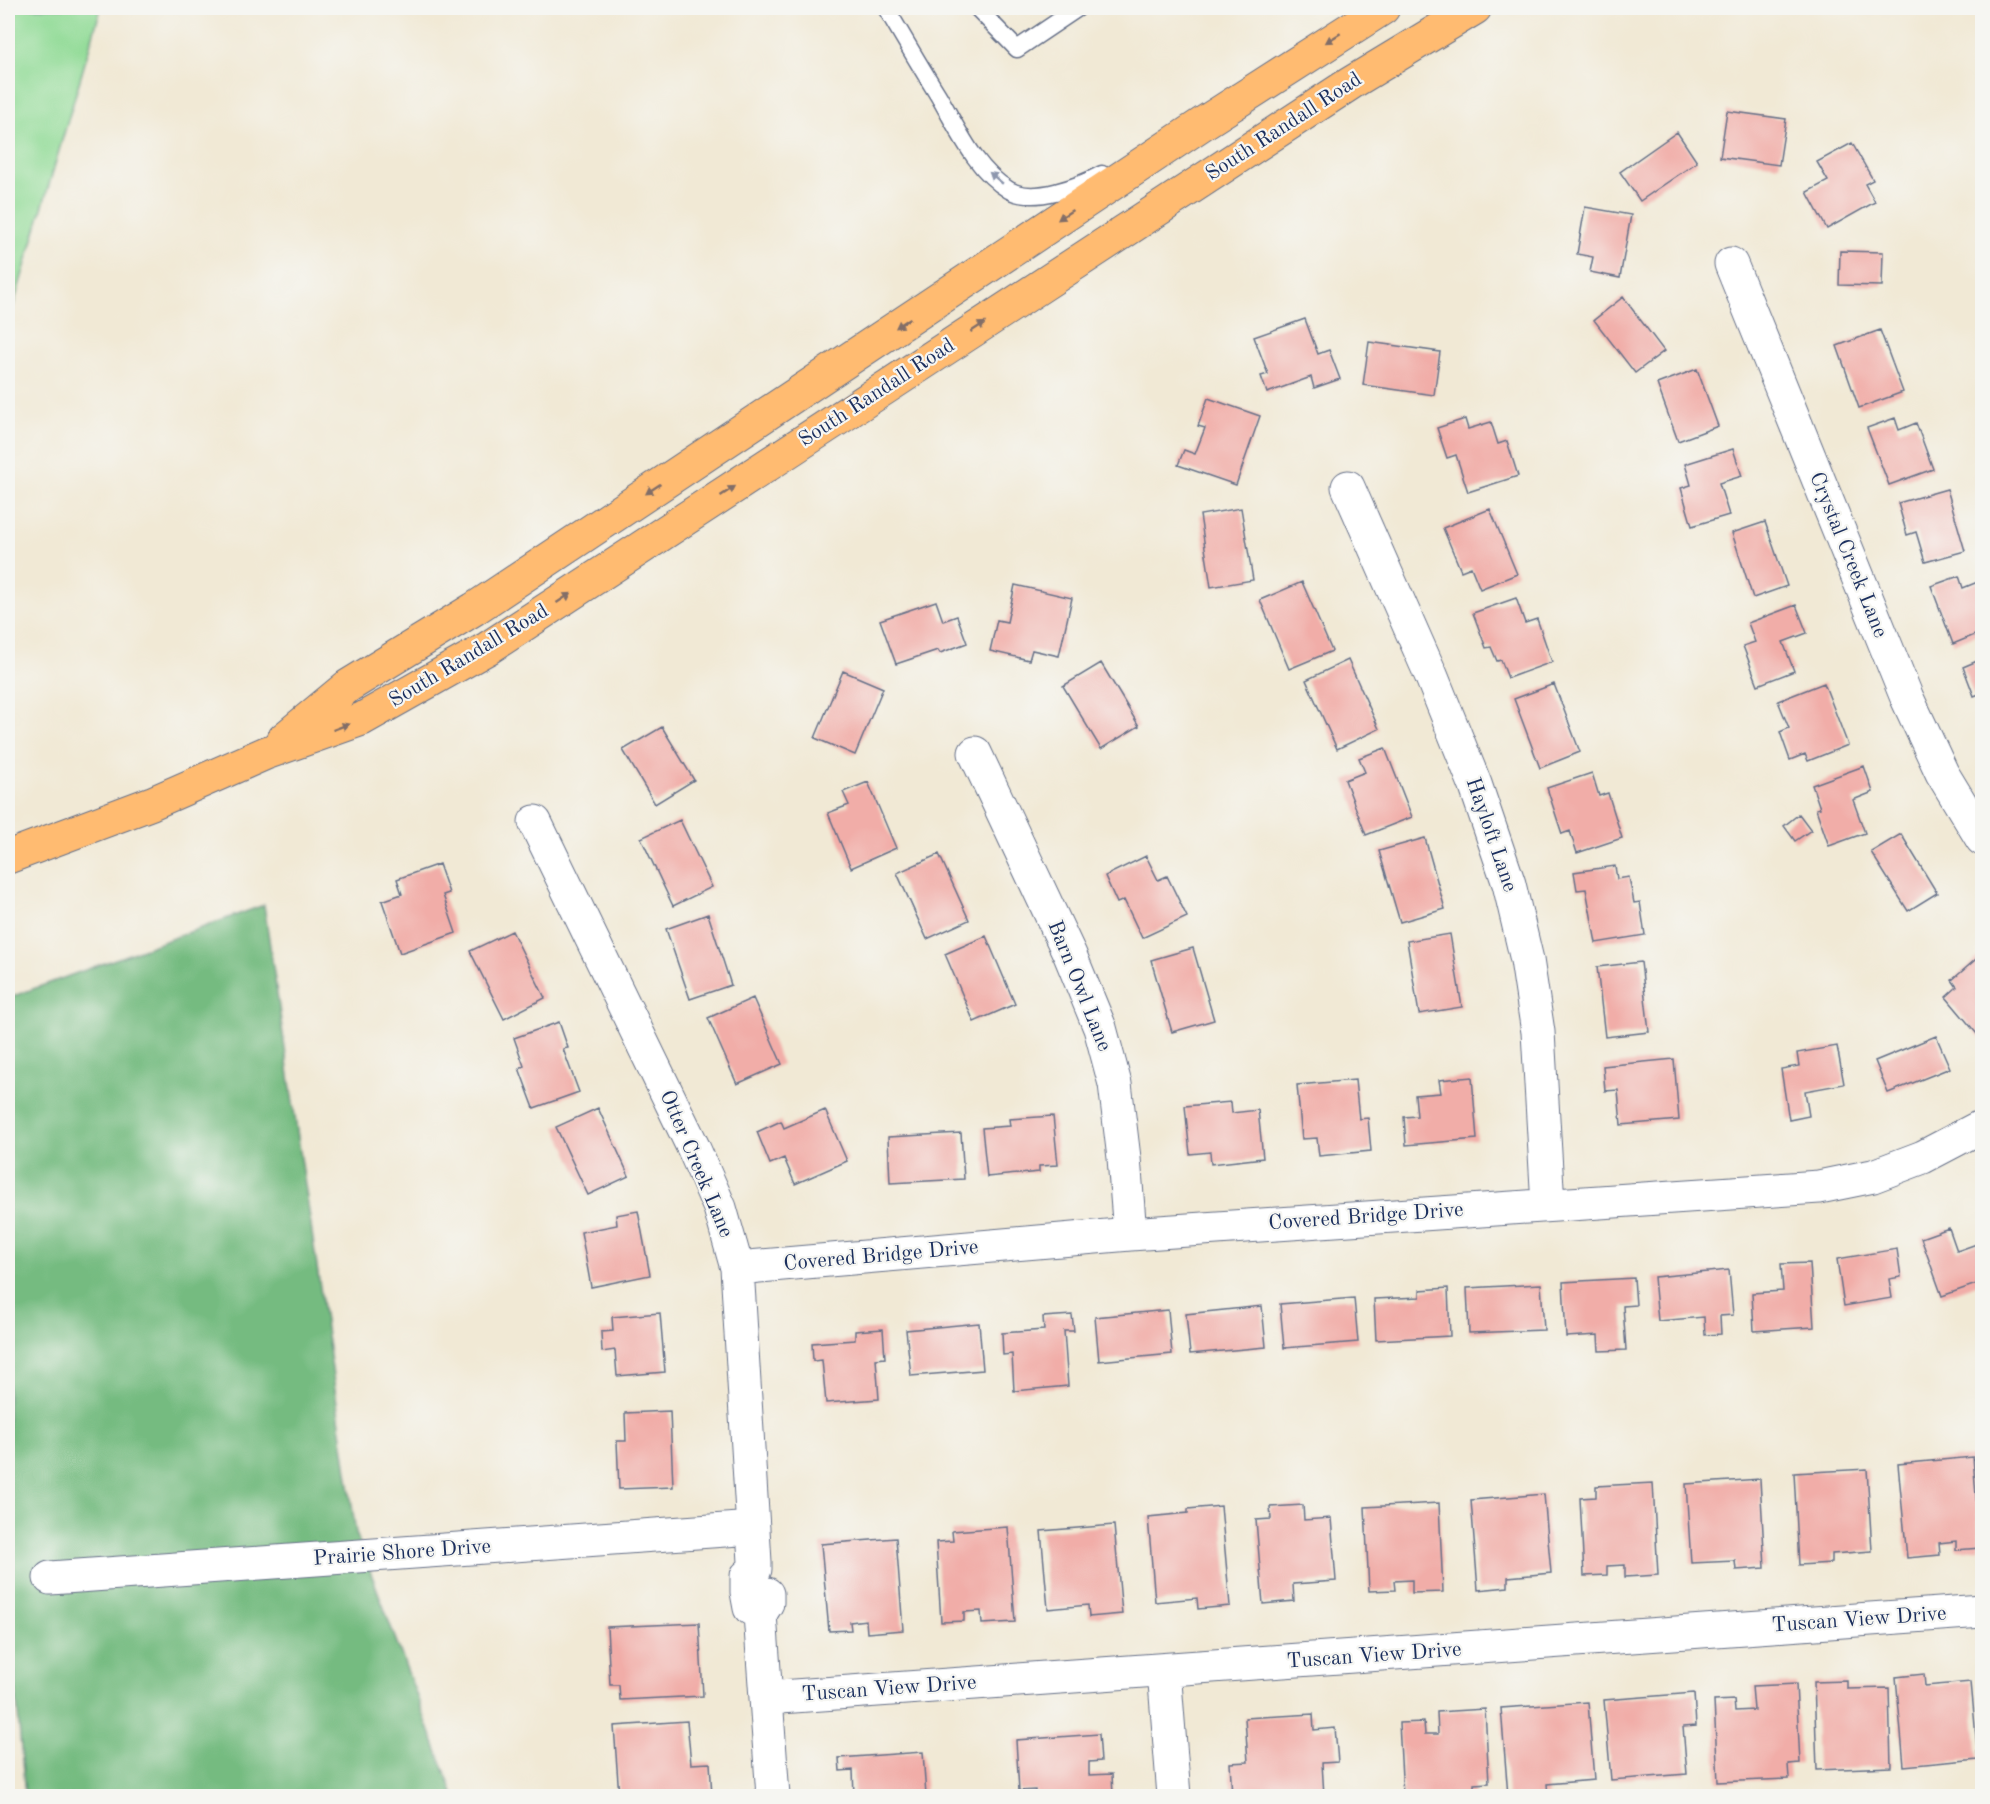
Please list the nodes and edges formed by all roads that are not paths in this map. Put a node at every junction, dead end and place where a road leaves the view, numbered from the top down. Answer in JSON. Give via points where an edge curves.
{"nodes":[{"id":1,"x":886,"y":8,"type":"edge"},
{"id":2,"x":977,"y":8,"type":"edge"},
{"id":3,"x":1078,"y":8,"type":"edge"},
{"id":4,"x":1383,"y":8,"type":"edge"},
{"id":5,"x":1475,"y":8,"type":"edge"},
{"id":6,"x":1202,"y":124,"type":"junction"},
{"id":7,"x":1731,"y":264,"type":"dead end"},
{"id":8,"x":1348,"y":487,"type":"dead end"},
{"id":9,"x":266,"y":753,"type":"junction"},
{"id":10,"x":975,"y":753,"type":"dead end"},
{"id":11,"x":535,"y":822,"type":"dead end"},
{"id":12,"x":1983,"y":839,"type":"edge"},
{"id":13,"x":8,"y":857,"type":"edge"},
{"id":14,"x":1983,"y":1126,"type":"edge"},
{"id":15,"x":1548,"y":1205,"type":"junction"},
{"id":16,"x":1130,"y":1234,"type":"junction"},
{"id":17,"x":737,"y":1268,"type":"junction"},
{"id":18,"x":753,"y":1528,"type":"junction"},
{"id":19,"x":50,"y":1578,"type":"dead end"},
{"id":20,"x":1983,"y":1611,"type":"edge"},
{"id":21,"x":1164,"y":1670,"type":"junction"},
{"id":22,"x":766,"y":1698,"type":"junction"},
{"id":23,"x":773,"y":1797,"type":"edge"},
{"id":24,"x":1174,"y":1797,"type":"edge"}],
"edges":[{"from":6,"to":1,"type":"lane","one_way":true,"via":[[1083,183],[1041,194],[1010,190],[982,166]]},
{"from":2,"to":3,"type":"lane","via":[[1017,50]]},
{"from":4,"to":6,"type":"main road","name":"South Randall Road","one_way":true},
{"from":9,"to":5,"type":"main road","name":"South Randall Road","one_way":true,"via":[[362,719],[489,648],[1351,82]]},
{"from":6,"to":9,"type":"main road","name":"South Randall Road","one_way":true,"via":[[484,602],[348,686]]},
{"from":7,"to":12,"type":"street","name":"Crystal Creek Lane","via":[[1907,698],[1942,773]]},
{"from":8,"to":15,"type":"street","name":"Hayloft Lane","via":[[1471,773],[1509,884],[1527,960],[1538,1032]]},
{"from":9,"to":13,"type":"main road","name":"South Randall Road","via":[[152,803]]},
{"from":10,"to":16,"type":"street","name":"Barn Owl Lane","via":[[1100,1028],[1115,1084]]},
{"from":11,"to":17,"type":"street","name":"Otter Creek Lane","via":[[693,1147],[720,1208]]},
{"from":14,"to":15,"type":"street","name":"Covered Bridge Drive","via":[[1923,1157],[1883,1172],[1819,1187]]},
{"from":15,"to":16,"type":"street","name":"Covered Bridge Drive"},
{"from":16,"to":17,"type":"street","name":"Covered Bridge Drive"},
{"from":17,"to":18,"type":"street","name":"Otter Creek Lane"},
{"from":18,"to":19,"type":"street","name":"Prairie Shore Drive"},
{"from":18,"to":22,"type":"street","name":"Otter Creek Lane","via":[[755,1569],[747,1576],[747,1592],[750,1608],[760,1614]]},
{"from":20,"to":21,"type":"street","name":"Tuscan View Drive"},
{"from":21,"to":22,"type":"street","name":"Tuscan View Drive"},
{"from":21,"to":24,"type":"street"},
{"from":22,"to":23,"type":"street","name":"Otter Creek Lane"}]}
